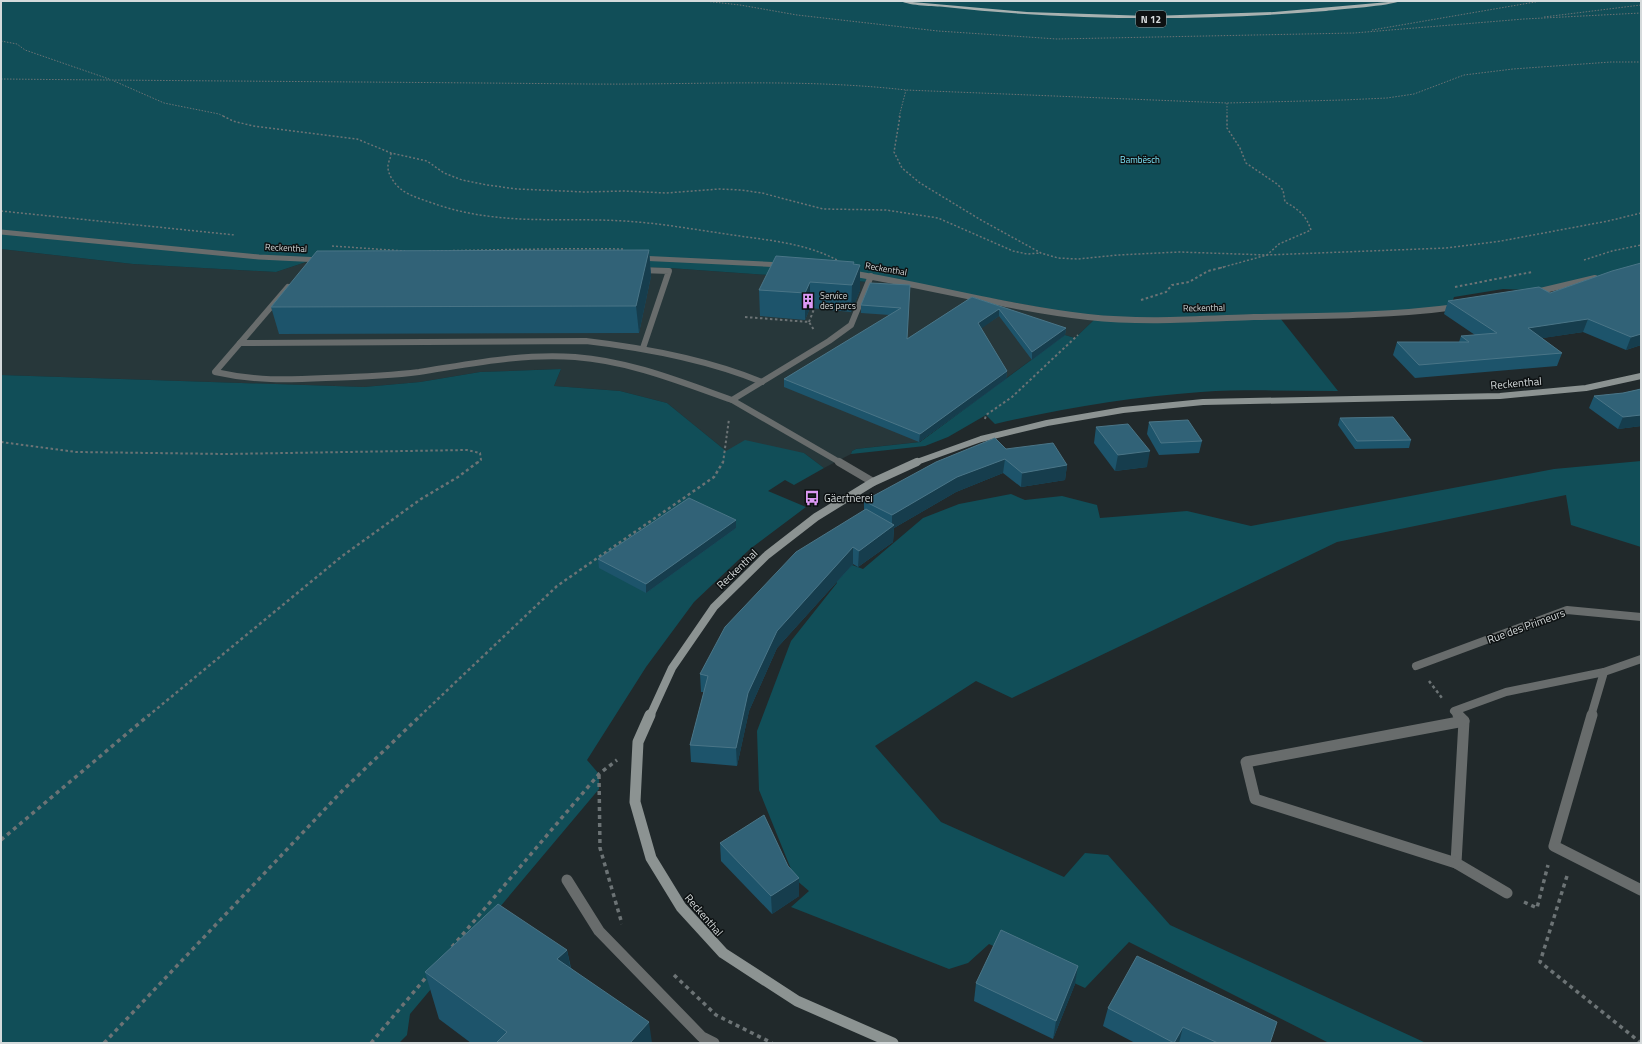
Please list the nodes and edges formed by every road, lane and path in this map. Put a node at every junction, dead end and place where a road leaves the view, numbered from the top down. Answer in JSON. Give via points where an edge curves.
{"nodes":[{"id":1,"x":704,"y":1,"type":"edge"},
{"id":2,"x":903,"y":1,"type":"edge"},
{"id":3,"x":1398,"y":1,"type":"edge"},
{"id":4,"x":1541,"y":1,"type":"edge"},
{"id":5,"x":1641,"y":5,"type":"edge"},
{"id":6,"x":1641,"y":13,"type":"edge"},
{"id":7,"x":1524,"y":20,"type":"junction"},
{"id":8,"x":1354,"y":33,"type":"junction"},
{"id":9,"x":1,"y":41,"type":"edge"},
{"id":10,"x":1641,"y":62,"type":"edge"},
{"id":11,"x":1,"y":78,"type":"edge"},
{"id":12,"x":111,"y":80,"type":"junction"},
{"id":13,"x":906,"y":90,"type":"junction"},
{"id":14,"x":1227,"y":103,"type":"junction"},
{"id":15,"x":391,"y":152,"type":"junction"},
{"id":16,"x":1,"y":211,"type":"edge"},
{"id":17,"x":1641,"y":213,"type":"edge"},
{"id":18,"x":1,"y":232,"type":"edge"},
{"id":19,"x":240,"y":236,"type":"dead end"},
{"id":20,"x":327,"y":245,"type":"dead end"},
{"id":21,"x":1641,"y":245,"type":"edge"},
{"id":22,"x":404,"y":251,"type":"edge"},
{"id":23,"x":1041,"y":253,"type":"junction"},
{"id":24,"x":1267,"y":254,"type":"junction"},
{"id":25,"x":627,"y":258,"type":"edge"},
{"id":26,"x":312,"y":260,"type":"junction"},
{"id":27,"x":327,"y":260,"type":"edge"},
{"id":28,"x":840,"y":261,"type":"edge"},
{"id":29,"x":1582,"y":261,"type":"dead end"},
{"id":30,"x":307,"y":265,"type":"edge"},
{"id":31,"x":791,"y":266,"type":"edge"},
{"id":32,"x":632,"y":270,"type":"edge"},
{"id":33,"x":1539,"y":271,"type":"dead end"},
{"id":34,"x":842,"y":272,"type":"edge"},
{"id":35,"x":871,"y":276,"type":"junction"},
{"id":36,"x":1598,"y":277,"type":"edge"},
{"id":37,"x":291,"y":284,"type":"edge"},
{"id":38,"x":1450,"y":288,"type":"dead end"},
{"id":39,"x":1532,"y":293,"type":"edge"},
{"id":40,"x":1136,"y":302,"type":"dead end"},
{"id":41,"x":1464,"y":305,"type":"edge"},
{"id":42,"x":814,"y":309,"type":"edge"},
{"id":43,"x":745,"y":317,"type":"dead end"},
{"id":44,"x":1096,"y":318,"type":"junction"},
{"id":45,"x":809,"y":322,"type":"junction"},
{"id":46,"x":829,"y":341,"type":"junction"},
{"id":47,"x":240,"y":343,"type":"junction"},
{"id":48,"x":643,"y":348,"type":"junction"},
{"id":49,"x":1641,"y":376,"type":"edge"},
{"id":50,"x":762,"y":382,"type":"junction"},
{"id":51,"x":732,"y":400,"type":"junction"},
{"id":52,"x":981,"y":439,"type":"junction"},
{"id":53,"x":1,"y":442,"type":"edge"},
{"id":54,"x":873,"y":482,"type":"junction"},
{"id":55,"x":1641,"y":618,"type":"edge"},
{"id":56,"x":1641,"y":659,"type":"edge"},
{"id":57,"x":1416,"y":666,"type":"dead end"},
{"id":58,"x":1604,"y":672,"type":"junction"},
{"id":59,"x":1424,"y":676,"type":"dead end"},
{"id":60,"x":1438,"y":692,"type":"dead end"},
{"id":61,"x":1464,"y":721,"type":"junction"},
{"id":62,"x":1,"y":840,"type":"edge"},
{"id":63,"x":1554,"y":846,"type":"junction"},
{"id":64,"x":1573,"y":856,"type":"junction"},
{"id":65,"x":1456,"y":863,"type":"junction"},
{"id":66,"x":567,"y":880,"type":"dead end"},
{"id":67,"x":1641,"y":890,"type":"edge"},
{"id":68,"x":1508,"y":893,"type":"dead end"},
{"id":69,"x":1537,"y":908,"type":"dead end"},
{"id":70,"x":624,"y":929,"type":"dead end"},
{"id":71,"x":447,"y":953,"type":"edge"},
{"id":72,"x":431,"y":971,"type":"edge"},
{"id":73,"x":670,"y":972,"type":"dead end"},
{"id":74,"x":104,"y":1043,"type":"edge"},
{"id":75,"x":370,"y":1043,"type":"edge"},
{"id":76,"x":714,"y":1043,"type":"edge"},
{"id":77,"x":772,"y":1043,"type":"edge"},
{"id":78,"x":893,"y":1043,"type":"edge"},
{"id":79,"x":1641,"y":1043,"type":"edge"}],
"edges":[{"from":1,"to":8,"type":"path","via":[[797,15],[938,31],[1042,38],[1108,39]]},
{"from":2,"to":3,"type":"main road","number":"N 12","via":[[1014,13],[1140,19],[1276,15]]},
{"from":4,"to":8,"type":"path"},
{"from":5,"to":7,"type":"path"},
{"from":6,"to":7,"type":"path"},
{"from":7,"to":8,"type":"path"},
{"from":9,"to":12,"type":"path","via":[[17,44],[25,50]]},
{"from":10,"to":14,"type":"path","via":[[1513,69],[1464,76],[1414,94],[1387,98]]},
{"from":11,"to":12,"type":"path"},
{"from":12,"to":13,"type":"path","via":[[593,84],[761,82],[861,85]]},
{"from":12,"to":15,"type":"path","via":[[164,103],[219,114],[253,126],[357,139]]},
{"from":13,"to":14,"type":"path"},
{"from":13,"to":23,"type":"path","via":[[894,152],[902,168],[920,182]]},
{"from":14,"to":24,"type":"path","via":[[1226,128],[1240,148],[1246,163],[1277,184],[1283,190],[1285,202],[1300,210],[1307,218],[1310,230],[1279,244]]},
{"from":15,"to":23,"type":"path","via":[[423,159],[444,173],[462,180],[517,189],[666,193],[719,189],[762,193],[823,209],[886,210],[925,215],[950,222],[1013,251]]},
{"from":15,"to":28,"type":"path","via":[[388,165],[392,180],[402,190],[460,212],[493,218],[624,221],[677,227],[798,245],[820,251]]},
{"from":16,"to":19,"type":"path"},
{"from":17,"to":24,"type":"path","via":[[1501,241],[1446,248]]},
{"from":18,"to":26,"type":"street","name":"Reckenthal"},
{"from":20,"to":22,"type":"path"},
{"from":21,"to":29,"type":"path","via":[[1600,253]]},
{"from":23,"to":24,"type":"path","via":[[1058,258],[1078,259],[1179,252]]},
{"from":24,"to":40,"type":"path","via":[[1208,271],[1189,282],[1172,285],[1166,292]]},
{"from":25,"to":31,"type":"street"},
{"from":26,"to":27,"type":"street","name":"Reckenthal"},
{"from":26,"to":30,"type":"street"},
{"from":32,"to":48,"type":"street","via":[[668,271]]},
{"from":33,"to":38,"type":"path"},
{"from":34,"to":35,"type":"street","name":"Reckenthal"},
{"from":35,"to":44,"type":"street","name":"Reckenthal","via":[[1070,316]]},
{"from":35,"to":46,"type":"street","via":[[851,325]]},
{"from":36,"to":39,"type":"street"},
{"from":37,"to":47,"type":"street"},
{"from":41,"to":44,"type":"street","name":"Reckenthal","via":[[1393,313],[1132,320]]},
{"from":42,"to":45,"type":"path"},
{"from":43,"to":45,"type":"path"},
{"from":44,"to":52,"type":"path","via":[[1012,397],[986,415]]},
{"from":45,"to":46,"type":"path"},
{"from":46,"to":50,"type":"street"},
{"from":47,"to":48,"type":"street","via":[[586,341]]},
{"from":47,"to":51,"type":"street","via":[[215,372],[269,380],[373,377],[507,358],[575,357],[623,364]]},
{"from":48,"to":50,"type":"street","via":[[733,370]]},
{"from":49,"to":52,"type":"main road","name":"Reckenthal","via":[[1586,388],[1500,396],[1203,402],[1123,410],[1054,421]]},
{"from":50,"to":51,"type":"street"},
{"from":51,"to":54,"type":"street"},
{"from":51,"to":74,"type":"path","via":[[723,463],[714,477],[557,586],[344,789]]},
{"from":52,"to":54,"type":"main road","name":"Reckenthal","via":[[928,457]]},
{"from":53,"to":62,"type":"path","via":[[76,452],[227,454],[467,450],[480,453],[481,460],[421,499],[341,557]]},
{"from":54,"to":78,"type":"main road","name":"Reckenthal","via":[[816,517],[773,550],[714,607],[672,668],[638,742],[635,802],[651,858],[681,907],[723,953],[797,1001]]},
{"from":55,"to":57,"type":"street","name":"Rue des Primeurs","via":[[1567,610]]},
{"from":56,"to":58,"type":"street"},
{"from":58,"to":61,"type":"street","via":[[1506,692],[1454,711]]},
{"from":58,"to":63,"type":"street"},
{"from":59,"to":60,"type":"path"},
{"from":61,"to":65,"type":"street"},
{"from":61,"to":65,"type":"street","via":[[1246,762],[1255,799]]},
{"from":63,"to":64,"type":"street"},
{"from":63,"to":69,"type":"path"},
{"from":64,"to":67,"type":"street"},
{"from":64,"to":79,"type":"path","via":[[1540,962]]},
{"from":65,"to":68,"type":"street"},
{"from":66,"to":76,"type":"street","via":[[598,931],[702,1037]]},
{"from":70,"to":71,"type":"path","via":[[600,848],[599,774]]},
{"from":72,"to":75,"type":"path"},
{"from":73,"to":77,"type":"path","via":[[716,1015]]}]}
